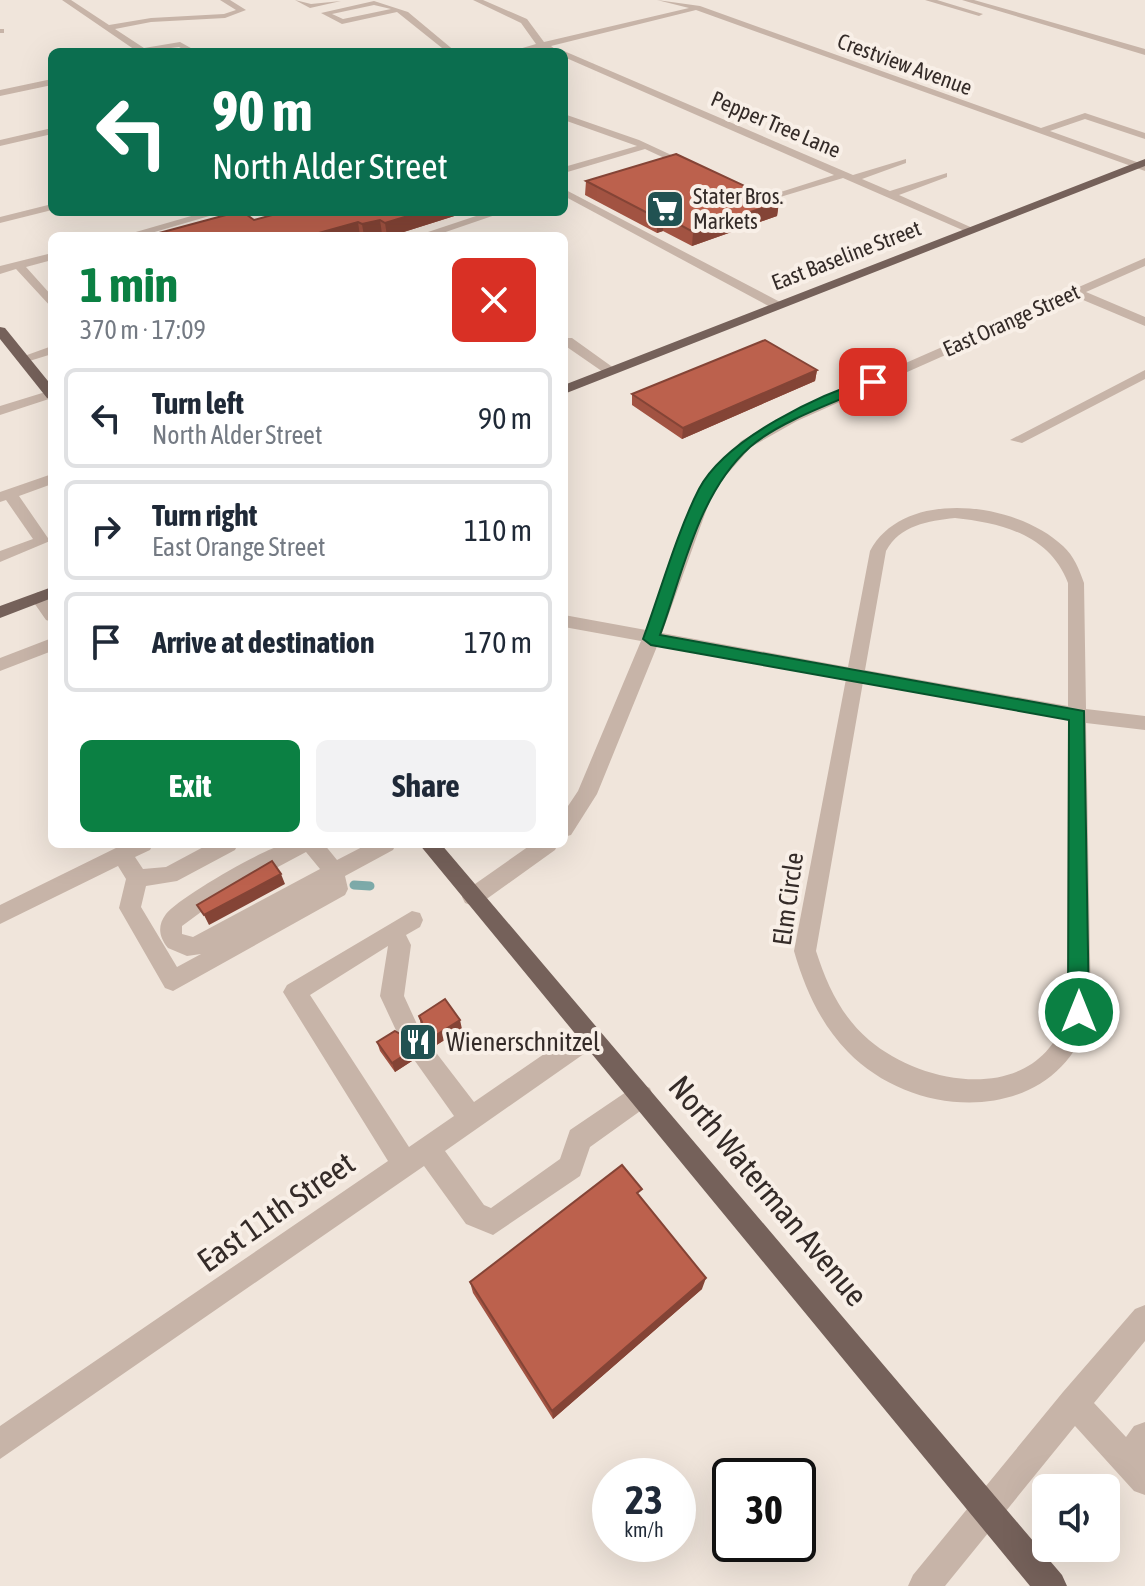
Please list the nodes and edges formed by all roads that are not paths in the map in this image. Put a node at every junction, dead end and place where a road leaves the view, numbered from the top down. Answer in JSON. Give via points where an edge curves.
{"nodes":[{"id":1,"x":66,"y":0,"type":"edge"},
{"id":2,"x":224,"y":0,"type":"edge"},
{"id":3,"x":299,"y":0,"type":"edge"},
{"id":4,"x":341,"y":0,"type":"edge"},
{"id":5,"x":477,"y":0,"type":"edge"},
{"id":6,"x":661,"y":0,"type":"edge"},
{"id":7,"x":929,"y":0,"type":"edge"},
{"id":8,"x":966,"y":0,"type":"edge"},
{"id":9,"x":697,"y":8,"type":"junction"},
{"id":10,"x":394,"y":11,"type":"junction"},
{"id":11,"x":1003,"y":11,"type":"junction"},
{"id":12,"x":108,"y":28,"type":"junction"},
{"id":13,"x":542,"y":45,"type":"junction"},
{"id":14,"x":138,"y":48,"type":"edge"},
{"id":15,"x":162,"y":48,"type":"edge"},
{"id":16,"x":187,"y":48,"type":"edge"},
{"id":17,"x":448,"y":48,"type":"edge"},
{"id":18,"x":530,"y":48,"type":"edge"},
{"id":19,"x":549,"y":48,"type":"edge"},
{"id":20,"x":1145,"y":52,"type":"edge"},
{"id":21,"x":568,"y":56,"type":"edge"},
{"id":22,"x":48,"y":83,"type":"edge"},
{"id":23,"x":0,"y":93,"type":"edge"},
{"id":24,"x":568,"y":119,"type":"edge"},
{"id":25,"x":1064,"y":123,"type":"junction"},
{"id":26,"x":1040,"y":131,"type":"junction"},
{"id":27,"x":1087,"y":131,"type":"dead end"},
{"id":28,"x":48,"y":132,"type":"edge"},
{"id":29,"x":1144,"y":136,"type":"edge"},
{"id":30,"x":1110,"y":139,"type":"dead end"},
{"id":31,"x":0,"y":143,"type":"edge"},
{"id":32,"x":646,"y":146,"type":"junction"},
{"id":33,"x":902,"y":161,"type":"dead end"},
{"id":34,"x":1142,"y":165,"type":"edge"},
{"id":35,"x":568,"y":169,"type":"edge"},
{"id":36,"x":699,"y":170,"type":"edge"},
{"id":37,"x":943,"y":175,"type":"dead end"},
{"id":38,"x":848,"y":177,"type":"junction"},
{"id":39,"x":738,"y":189,"type":"edge"},
{"id":40,"x":568,"y":194,"type":"edge"},
{"id":41,"x":890,"y":195,"type":"junction"},
{"id":42,"x":48,"y":208,"type":"edge"},
{"id":43,"x":203,"y":216,"type":"edge"},
{"id":44,"x":486,"y":216,"type":"edge"},
{"id":45,"x":0,"y":220,"type":"edge"},
{"id":46,"x":971,"y":230,"type":"junction"},
{"id":47,"x":143,"y":232,"type":"edge"},
{"id":48,"x":435,"y":232,"type":"edge"},
{"id":49,"x":48,"y":257,"type":"edge"},
{"id":50,"x":1145,"y":262,"type":"edge"},
{"id":51,"x":18,"y":265,"type":"junction"},
{"id":52,"x":0,"y":270,"type":"edge"},
{"id":53,"x":1075,"y":292,"type":"junction"},
{"id":54,"x":48,"y":299,"type":"edge"},
{"id":55,"x":778,"y":306,"type":"junction"},
{"id":56,"x":1145,"y":322,"type":"edge"},
{"id":57,"x":3,"y":339,"type":"edge"},
{"id":58,"x":568,"y":342,"type":"edge"},
{"id":59,"x":48,"y":351,"type":"edge"},
{"id":60,"x":23,"y":359,"type":"junction"},
{"id":61,"x":611,"y":371,"type":"junction"},
{"id":62,"x":1145,"y":374,"type":"edge"},
{"id":63,"x":568,"y":388,"type":"edge"},
{"id":64,"x":48,"y":389,"type":"edge"},
{"id":65,"x":48,"y":395,"type":"edge"},
{"id":66,"x":0,"y":411,"type":"edge"},
{"id":67,"x":1017,"y":440,"type":"dead end"},
{"id":68,"x":48,"y":480,"type":"edge"},
{"id":69,"x":5,"y":495,"type":"edge"},
{"id":70,"x":0,"y":557,"type":"edge"},
{"id":71,"x":45,"y":594,"type":"edge"},
{"id":72,"x":0,"y":612,"type":"edge"},
{"id":73,"x":568,"y":622,"type":"edge"},
{"id":74,"x":651,"y":639,"type":"junction"},
{"id":75,"x":48,"y":646,"type":"edge"},
{"id":76,"x":0,"y":665,"type":"edge"},
{"id":77,"x":856,"y":676,"type":"junction"},
{"id":78,"x":1078,"y":715,"type":"junction"},
{"id":79,"x":1145,"y":723,"type":"edge"},
{"id":80,"x":568,"y":823,"type":"edge"},
{"id":81,"x":135,"y":848,"type":"edge"},
{"id":82,"x":220,"y":848,"type":"edge"},
{"id":83,"x":296,"y":848,"type":"edge"},
{"id":84,"x":315,"y":848,"type":"edge"},
{"id":85,"x":379,"y":848,"type":"edge"},
{"id":86,"x":432,"y":848,"type":"edge"},
{"id":87,"x":542,"y":848,"type":"edge"},
{"id":88,"x":122,"y":854,"type":"junction"},
{"id":89,"x":334,"y":872,"type":"junction"},
{"id":90,"x":137,"y":878,"type":"junction"},
{"id":91,"x":473,"y":897,"type":"junction"},
{"id":92,"x":0,"y":915,"type":"edge"},
{"id":93,"x":412,"y":920,"type":"dead end"},
{"id":94,"x":392,"y":934,"type":"junction"},
{"id":95,"x":409,"y":1033,"type":"dead end"},
{"id":96,"x":590,"y":1036,"type":"junction"},
{"id":97,"x":422,"y":1054,"type":"dead end"},
{"id":98,"x":641,"y":1096,"type":"junction"},
{"id":99,"x":471,"y":1119,"type":"junction"},
{"id":100,"x":427,"y":1148,"type":"junction"},
{"id":101,"x":405,"y":1164,"type":"junction"},
{"id":102,"x":1145,"y":1319,"type":"edge"},
{"id":103,"x":1073,"y":1402,"type":"junction"},
{"id":104,"x":0,"y":1444,"type":"edge"},
{"id":105,"x":1139,"y":1459,"type":"edge"},
{"id":106,"x":990,"y":1511,"type":"junction"},
{"id":107,"x":924,"y":1586,"type":"edge"},
{"id":108,"x":1051,"y":1586,"type":"edge"}],
"edges":[{"from":1,"to":12,"type":"street"},
{"from":2,"to":12,"type":"street","via":[[242,10]]},
{"from":3,"to":4,"type":"street","via":[[310,6]]},
{"from":5,"to":13,"type":"street","via":[[524,21]]},
{"from":6,"to":9,"type":"street","name":"Crestview Avenue"},
{"from":7,"to":11,"type":"street","via":[[973,13]]},
{"from":8,"to":11,"type":"street"},
{"from":9,"to":13,"type":"street"},
{"from":9,"to":26,"type":"street","name":"Crestview Avenue"},
{"from":10,"to":10,"type":"street","via":[[377,3],[325,13],[342,22]]},
{"from":10,"to":17,"type":"street","via":[[426,25]]},
{"from":11,"to":20,"type":"street"},
{"from":12,"to":14,"type":"street"},
{"from":13,"to":18,"type":"street"},
{"from":13,"to":19,"type":"street"},
{"from":15,"to":16,"type":"street"},
{"from":21,"to":38,"type":"street","name":"Pepper Tree Lane"},
{"from":22,"to":23,"type":"street"},
{"from":24,"to":32,"type":"street"},
{"from":25,"to":26,"type":"street"},
{"from":25,"to":27,"type":"street"},
{"from":25,"to":29,"type":"street","via":[[1085,116]]},
{"from":26,"to":34,"type":"street","name":"Crestview Avenue"},
{"from":28,"to":31,"type":"street"},
{"from":29,"to":30,"type":"street"},
{"from":32,"to":35,"type":"street"},
{"from":32,"to":36,"type":"street"},
{"from":33,"to":38,"type":"street"},
{"from":34,"to":46,"type":"main road","name":"East Baseline Street"},
{"from":37,"to":41,"type":"street"},
{"from":38,"to":39,"type":"street","via":[[764,201]]},
{"from":38,"to":41,"type":"street","name":"Pepper Tree Lane"},
{"from":40,"to":55,"type":"street"},
{"from":41,"to":46,"type":"street","name":"Pepper Tree Lane"},
{"from":42,"to":45,"type":"street"},
{"from":43,"to":47,"type":"street"},
{"from":44,"to":48,"type":"street"},
{"from":46,"to":55,"type":"main road","name":"East Baseline Street"},
{"from":49,"to":51,"type":"street"},
{"from":50,"to":53,"type":"street","name":"East Orange Street"},
{"from":51,"to":52,"type":"street"},
{"from":51,"to":54,"type":"street"},
{"from":53,"to":56,"type":"street"},
{"from":53,"to":74,"type":"street","name":"East Orange Street","via":[[792,418],[746,444],[707,488]]},
{"from":55,"to":61,"type":"main road","name":"East Baseline Street"},
{"from":57,"to":60,"type":"main road"},
{"from":58,"to":61,"type":"street"},
{"from":59,"to":60,"type":"street"},
{"from":60,"to":64,"type":"main road"},
{"from":61,"to":63,"type":"main road","name":"East Baseline Street"},
{"from":62,"to":67,"type":"street"},
{"from":65,"to":66,"type":"street"},
{"from":68,"to":69,"type":"street"},
{"from":69,"to":70,"type":"street","via":[[42,541]]},
{"from":71,"to":72,"type":"main road"},
{"from":73,"to":74,"type":"street"},
{"from":74,"to":77,"type":"street"},
{"from":74,"to":80,"type":"street","name":"East Orange Street","via":[[587,794]]},
{"from":75,"to":76,"type":"street"},
{"from":77,"to":78,"type":"street"},
{"from":77,"to":78,"type":"street","name":"Elm Circle","via":[[880,545],[919,519],[977,515],[1035,534],[1060,554],[1074,575]]},
{"from":77,"to":78,"type":"street","name":"Elm Circle","via":[[806,939],[808,968],[826,1008],[862,1052],[911,1080],[956,1092],[987,1092],[1037,1074],[1055,1060],[1076,1027]]},
{"from":78,"to":79,"type":"street"},
{"from":81,"to":88,"type":"street"},
{"from":82,"to":90,"type":"street","via":[[169,875]]},
{"from":83,"to":89,"type":"street","via":[[191,906],[174,919],[174,939],[196,946]]},
{"from":84,"to":89,"type":"street"},
{"from":85,"to":89,"type":"street"},
{"from":86,"to":91,"type":"main road","name":"North Waterman Avenue"},
{"from":87,"to":91,"type":"street"},
{"from":88,"to":90,"type":"street"},
{"from":88,"to":92,"type":"street"},
{"from":89,"to":90,"type":"street","via":[[337,889],[173,981],[130,908]]},
{"from":91,"to":96,"type":"main road","name":"North Waterman Avenue"},
{"from":93,"to":94,"type":"street"},
{"from":94,"to":95,"type":"street","via":[[400,945],[392,996]]},
{"from":94,"to":101,"type":"street","via":[[295,992]]},
{"from":96,"to":98,"type":"main road","name":"North Waterman Avenue"},
{"from":96,"to":99,"type":"street","name":"East 11th Street"},
{"from":97,"to":99,"type":"street"},
{"from":98,"to":100,"type":"street","via":[[579,1139],[571,1167],[493,1222],[475,1215]]},
{"from":98,"to":106,"type":"main road","name":"North Waterman Avenue"},
{"from":99,"to":100,"type":"street","name":"East 11th Street"},
{"from":100,"to":101,"type":"street","name":"East 11th Street"},
{"from":101,"to":104,"type":"street","name":"East 11th Street"},
{"from":102,"to":103,"type":"street"},
{"from":103,"to":105,"type":"street"},
{"from":103,"to":106,"type":"street"},
{"from":106,"to":107,"type":"street"},
{"from":106,"to":108,"type":"main road","name":"North Waterman Avenue"}]}
